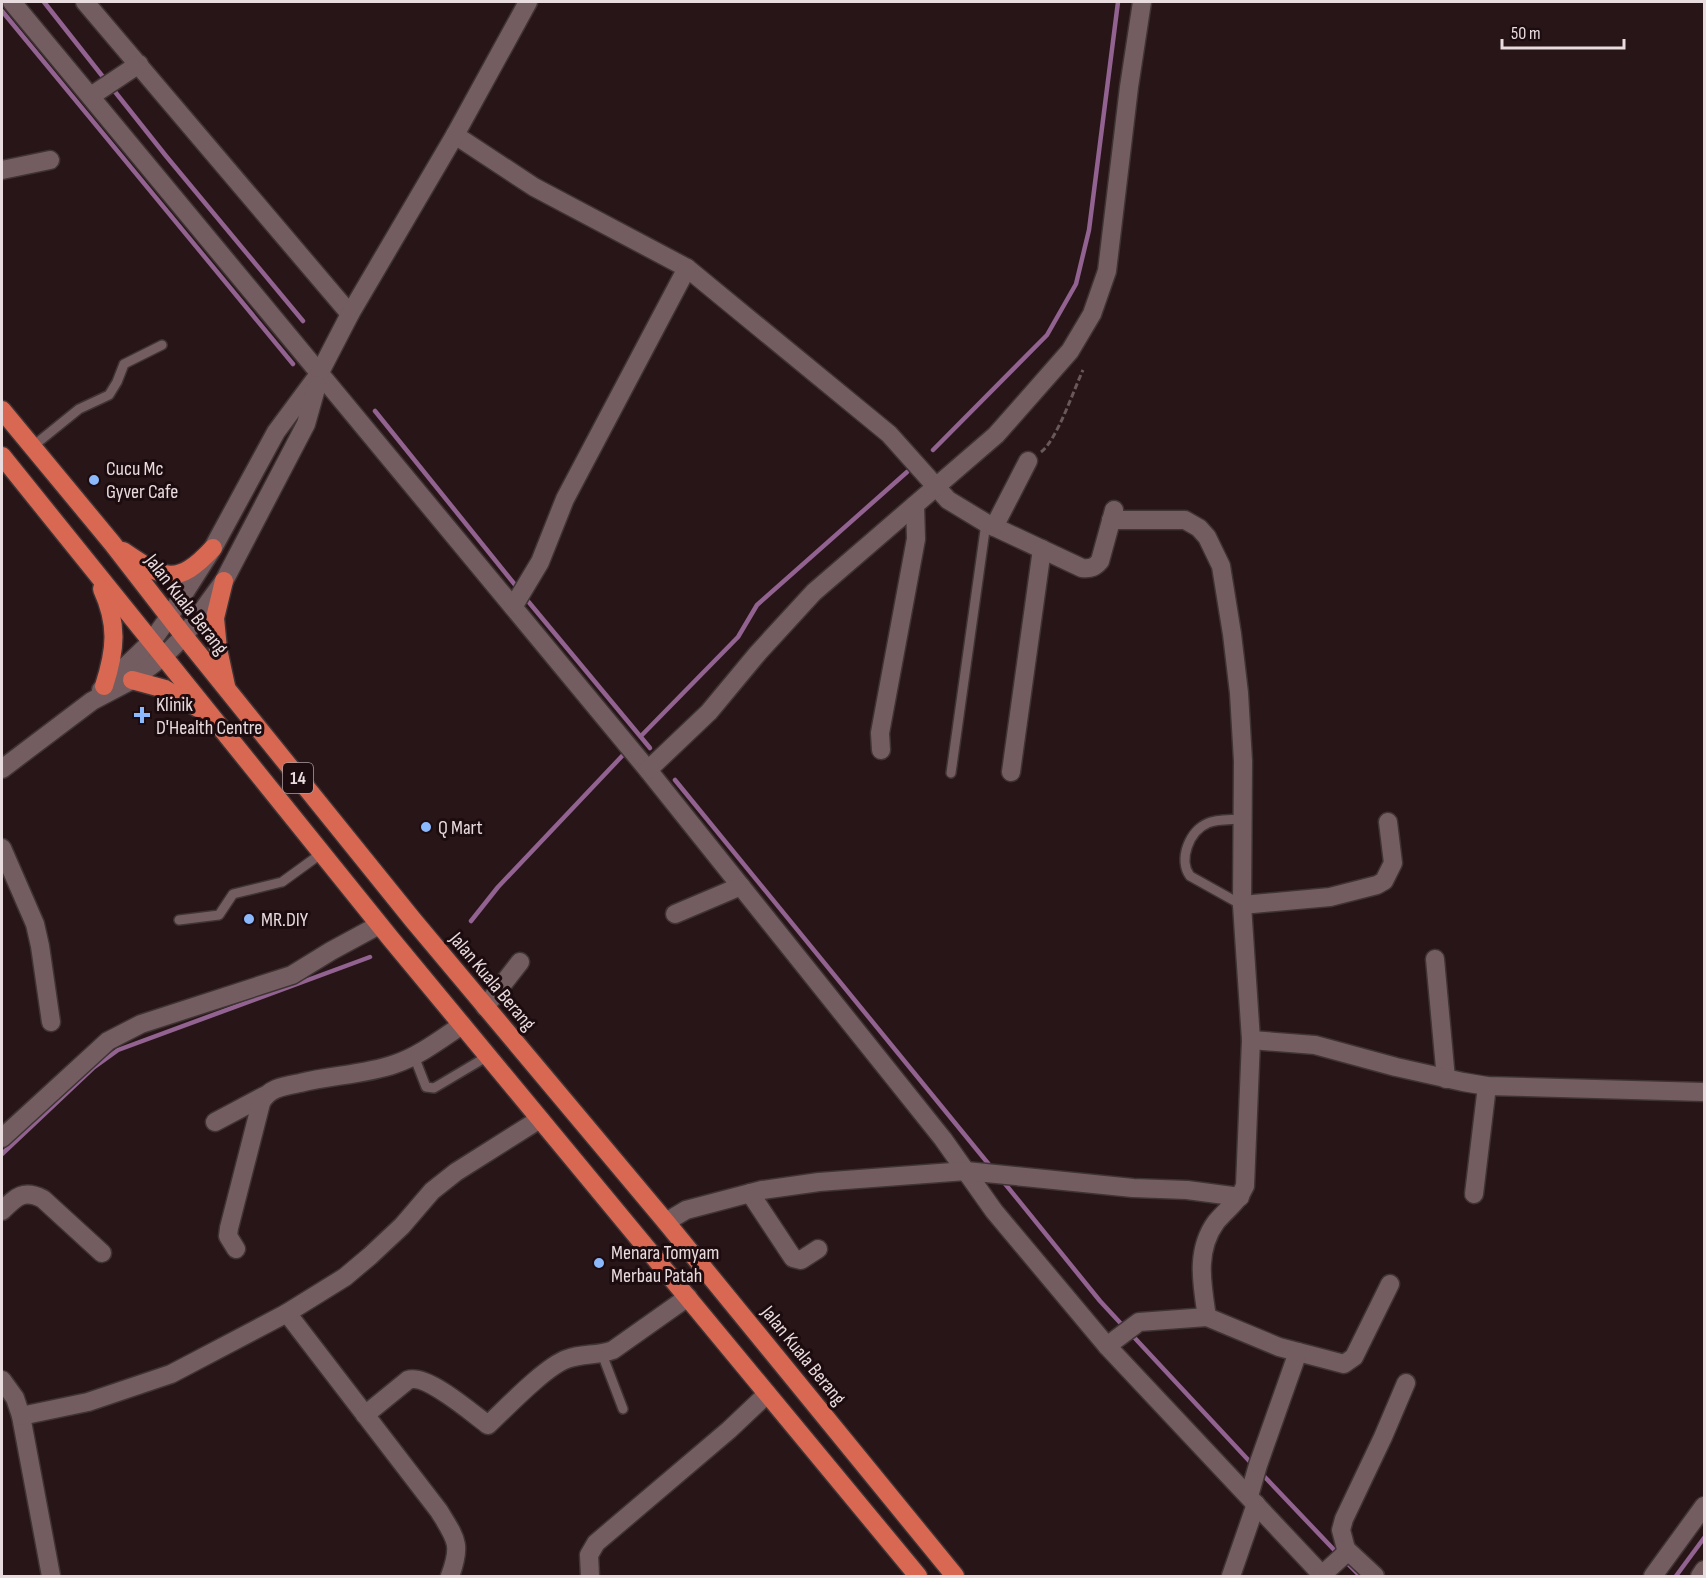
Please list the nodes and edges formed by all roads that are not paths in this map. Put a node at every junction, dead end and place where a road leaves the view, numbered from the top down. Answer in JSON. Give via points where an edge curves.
{"nodes":[{"id":1,"x":12,"y":2,"type":"edge"},
{"id":2,"x":528,"y":2,"type":"edge"},
{"id":3,"x":1142,"y":2,"type":"edge"},
{"id":4,"x":92,"y":4,"type":"edge"},
{"id":5,"x":139,"y":64,"type":"junction"},
{"id":6,"x":95,"y":94,"type":"junction"},
{"id":7,"x":454,"y":135,"type":"junction"},
{"id":8,"x":50,"y":160,"type":"dead end"},
{"id":9,"x":2,"y":170,"type":"edge"},
{"id":10,"x":687,"y":268,"type":"junction"},
{"id":11,"x":350,"y":315,"type":"junction"},
{"id":12,"x":162,"y":345,"type":"dead end"},
{"id":13,"x":320,"y":374,"type":"junction"},
{"id":14,"x":2,"y":410,"type":"edge"},
{"id":15,"x":32,"y":447,"type":"junction"},
{"id":16,"x":2,"y":456,"type":"edge"},
{"id":17,"x":1028,"y":461,"type":"road end"},
{"id":18,"x":935,"y":487,"type":"junction"},
{"id":19,"x":915,"y":505,"type":"junction"},
{"id":20,"x":990,"y":525,"type":"junction"},
{"id":21,"x":112,"y":543,"type":"junction"},
{"id":22,"x":213,"y":548,"type":"junction"},
{"id":23,"x":1042,"y":549,"type":"junction"},
{"id":24,"x":96,"y":573,"type":"junction"},
{"id":25,"x":224,"y":581,"type":"junction"},
{"id":26,"x":513,"y":607,"type":"junction"},
{"id":27,"x":169,"y":617,"type":"junction"},
{"id":28,"x":184,"y":636,"type":"junction"},
{"id":29,"x":152,"y":641,"type":"junction"},
{"id":30,"x":164,"y":656,"type":"junction"},
{"id":31,"x":132,"y":680,"type":"junction"},
{"id":32,"x":104,"y":686,"type":"junction"},
{"id":33,"x":227,"y":690,"type":"junction"},
{"id":34,"x":92,"y":701,"type":"junction"},
{"id":35,"x":218,"y":725,"type":"junction"},
{"id":36,"x":881,"y":750,"type":"dead end"},
{"id":37,"x":2,"y":769,"type":"edge"},
{"id":38,"x":648,"y":770,"type":"junction"},
{"id":39,"x":1011,"y":772,"type":"dead end"},
{"id":40,"x":951,"y":773,"type":"dead end"},
{"id":41,"x":1241,"y":819,"type":"junction"},
{"id":42,"x":1388,"y":822,"type":"dead end"},
{"id":43,"x":2,"y":848,"type":"edge"},
{"id":44,"x":322,"y":853,"type":"junction"},
{"id":45,"x":741,"y":886,"type":"junction"},
{"id":46,"x":1242,"y":905,"type":"junction"},
{"id":47,"x":675,"y":914,"type":"dead end"},
{"id":48,"x":179,"y":920,"type":"dead end"},
{"id":49,"x":379,"y":925,"type":"junction"},
{"id":50,"x":1435,"y":959,"type":"dead end"},
{"id":51,"x":520,"y":962,"type":"dead end"},
{"id":52,"x":485,"y":1007,"type":"junction"},
{"id":53,"x":51,"y":1022,"type":"dead end"},
{"id":54,"x":462,"y":1025,"type":"junction"},
{"id":55,"x":1251,"y":1040,"type":"junction"},
{"id":56,"x":414,"y":1056,"type":"junction"},
{"id":57,"x":488,"y":1056,"type":"junction"},
{"id":58,"x":1446,"y":1079,"type":"junction"},
{"id":59,"x":1487,"y":1086,"type":"junction"},
{"id":60,"x":1704,"y":1092,"type":"edge"},
{"id":61,"x":264,"y":1096,"type":"junction"},
{"id":62,"x":540,"y":1119,"type":"junction"},
{"id":63,"x":215,"y":1122,"type":"dead end"},
{"id":64,"x":2,"y":1138,"type":"edge"},
{"id":65,"x":971,"y":1171,"type":"junction"},
{"id":66,"x":750,"y":1193,"type":"junction"},
{"id":67,"x":1474,"y":1194,"type":"dead end"},
{"id":68,"x":1240,"y":1197,"type":"junction"},
{"id":69,"x":2,"y":1211,"type":"edge"},
{"id":70,"x":666,"y":1222,"type":"junction"},
{"id":71,"x":236,"y":1249,"type":"dead end"},
{"id":72,"x":818,"y":1250,"type":"dead end"},
{"id":73,"x":102,"y":1253,"type":"dead end"},
{"id":74,"x":1390,"y":1284,"type":"dead end"},
{"id":75,"x":688,"y":1297,"type":"junction"},
{"id":76,"x":287,"y":1313,"type":"junction"},
{"id":77,"x":1207,"y":1317,"type":"junction"},
{"id":78,"x":1111,"y":1343,"type":"junction"},
{"id":79,"x":1298,"y":1352,"type":"junction"},
{"id":80,"x":602,"y":1354,"type":"junction"},
{"id":81,"x":2,"y":1380,"type":"edge"},
{"id":82,"x":1406,"y":1383,"type":"dead end"},
{"id":83,"x":767,"y":1394,"type":"junction"},
{"id":84,"x":622,"y":1409,"type":"dead end"},
{"id":85,"x":365,"y":1415,"type":"junction"},
{"id":86,"x":21,"y":1416,"type":"junction"},
{"id":87,"x":1254,"y":1487,"type":"junction"},
{"id":88,"x":1704,"y":1506,"type":"edge"},
{"id":89,"x":1345,"y":1552,"type":"junction"},
{"id":90,"x":1704,"y":1570,"type":"edge"},
{"id":91,"x":1325,"y":1573,"type":"edge"},
{"id":92,"x":51,"y":1576,"type":"edge"},
{"id":93,"x":450,"y":1576,"type":"edge"},
{"id":94,"x":590,"y":1576,"type":"edge"},
{"id":95,"x":918,"y":1576,"type":"edge"},
{"id":96,"x":955,"y":1576,"type":"edge"},
{"id":97,"x":1231,"y":1576,"type":"edge"},
{"id":98,"x":1375,"y":1576,"type":"edge"},
{"id":99,"x":1653,"y":1576,"type":"edge"},
{"id":100,"x":1700,"y":1576,"type":"edge"}],
"edges":[{"from":1,"to":6,"type":"street"},
{"from":2,"to":7,"type":"street"},
{"from":3,"to":18,"type":"street","via":[[1107,271],[1092,314],[1070,351],[996,435]]},
{"from":4,"to":5,"type":"street"},
{"from":5,"to":6,"type":"street"},
{"from":5,"to":11,"type":"street"},
{"from":6,"to":13,"type":"street"},
{"from":7,"to":10,"type":"street","via":[[534,187]]},
{"from":7,"to":11,"type":"street"},
{"from":8,"to":9,"type":"street"},
{"from":10,"to":18,"type":"street","via":[[889,434]]},
{"from":10,"to":26,"type":"street","via":[[565,499],[540,562]]},
{"from":11,"to":13,"type":"street"},
{"from":12,"to":15,"type":"lane","via":[[124,364],[113,392],[79,409]]},
{"from":13,"to":22,"type":"street","via":[[276,432]]},
{"from":13,"to":25,"type":"street","via":[[306,424]]},
{"from":13,"to":26,"type":"street"},
{"from":14,"to":15,"type":"highway","name":"Jalan Kuala Berang","number":"14"},
{"from":15,"to":21,"type":"highway","name":"Jalan Kuala Berang","number":"14"},
{"from":16,"to":24,"type":"highway","number":"14"},
{"from":17,"to":20,"type":"street"},
{"from":18,"to":19,"type":"street"},
{"from":18,"to":20,"type":"street","via":[[960,508]]},
{"from":19,"to":36,"type":"street","via":[[916,539],[880,733]]},
{"from":19,"to":38,"type":"street","via":[[814,592],[709,712]]},
{"from":20,"to":23,"type":"street"},
{"from":20,"to":40,"type":"lane"},
{"from":21,"to":22,"type":"highway","via":[[154,570],[176,575],[197,566]]},
{"from":21,"to":27,"type":"highway","name":"Jalan Kuala Berang","number":"14"},
{"from":22,"to":27,"type":"street"},
{"from":23,"to":39,"type":"street"},
{"from":23,"to":41,"type":"street","via":[[1082,568],[1095,566],[1103,554],[1113,515],[1185,520],[1208,537],[1221,566],[1239,693]]},
{"from":24,"to":29,"type":"highway","number":"14"},
{"from":24,"to":32,"type":"highway","via":[[107,599],[115,636]]},
{"from":25,"to":28,"type":"street"},
{"from":25,"to":33,"type":"highway","via":[[215,618]]},
{"from":26,"to":38,"type":"street"},
{"from":27,"to":28,"type":"highway","name":"Jalan Kuala Berang","number":"14"},
{"from":27,"to":29,"type":"street"},
{"from":28,"to":30,"type":"street"},
{"from":28,"to":33,"type":"highway","name":"Jalan Kuala Berang","number":"14"},
{"from":29,"to":30,"type":"highway","number":"14"},
{"from":29,"to":32,"type":"street"},
{"from":30,"to":31,"type":"street"},
{"from":30,"to":35,"type":"highway","number":"14"},
{"from":31,"to":34,"type":"street"},
{"from":31,"to":35,"type":"highway","via":[[180,696]]},
{"from":32,"to":34,"type":"street"},
{"from":33,"to":52,"type":"highway","name":"Jalan Kuala Berang","number":"14"},
{"from":34,"to":37,"type":"street"},
{"from":35,"to":44,"type":"highway","number":"14"},
{"from":38,"to":45,"type":"street"},
{"from":41,"to":46,"type":"street"},
{"from":41,"to":46,"type":"lane","via":[[1207,823],[1200,828],[1191,839],[1185,864],[1190,876]]},
{"from":42,"to":46,"type":"street","via":[[1393,863],[1384,881],[1377,885],[1330,897]]},
{"from":43,"to":53,"type":"street","via":[[35,924]]},
{"from":44,"to":48,"type":"lane","via":[[282,882],[233,894],[219,915]]},
{"from":44,"to":49,"type":"highway","number":"14"},
{"from":45,"to":47,"type":"street"},
{"from":45,"to":65,"type":"street"},
{"from":46,"to":55,"type":"street"},
{"from":49,"to":54,"type":"highway","number":"14"},
{"from":49,"to":64,"type":"street","via":[[292,975],[141,1024],[108,1041]]},
{"from":50,"to":58,"type":"street"},
{"from":51,"to":52,"type":"street"},
{"from":52,"to":70,"type":"highway","name":"Jalan Kuala Berang","number":"14"},
{"from":54,"to":56,"type":"street"},
{"from":54,"to":57,"type":"highway","number":"14"},
{"from":55,"to":58,"type":"street","via":[[1315,1045]]},
{"from":55,"to":68,"type":"street","via":[[1246,1172]]},
{"from":56,"to":57,"type":"lane","via":[[430,1088]]},
{"from":56,"to":61,"type":"street","via":[[393,1065],[278,1088]]},
{"from":57,"to":62,"type":"highway","number":"14"},
{"from":58,"to":59,"type":"street"},
{"from":59,"to":60,"type":"street"},
{"from":59,"to":67,"type":"street"},
{"from":61,"to":63,"type":"street"},
{"from":61,"to":71,"type":"street","via":[[228,1228]]},
{"from":62,"to":75,"type":"highway","number":"14"},
{"from":62,"to":76,"type":"street","via":[[456,1172],[345,1277]]},
{"from":65,"to":66,"type":"street","via":[[819,1182]]},
{"from":65,"to":68,"type":"street"},
{"from":65,"to":78,"type":"street","via":[[994,1211]]},
{"from":66,"to":70,"type":"street","via":[[686,1210]]},
{"from":66,"to":72,"type":"street","via":[[793,1258],[801,1260]]},
{"from":68,"to":77,"type":"street","via":[[1206,1240],[1200,1273]]},
{"from":69,"to":73,"type":"street","via":[[17,1197],[33,1194]]},
{"from":70,"to":96,"type":"highway","name":"Jalan Kuala Berang","number":"14"},
{"from":74,"to":79,"type":"street","via":[[1348,1363],[1338,1364]]},
{"from":75,"to":80,"type":"street","via":[[629,1340]]},
{"from":75,"to":83,"type":"highway","number":"14"},
{"from":76,"to":85,"type":"street"},
{"from":76,"to":86,"type":"street","via":[[171,1374],[88,1402]]},
{"from":77,"to":78,"type":"street","via":[[1139,1322]]},
{"from":77,"to":79,"type":"street"},
{"from":78,"to":87,"type":"street"},
{"from":79,"to":87,"type":"street"},
{"from":80,"to":84,"type":"lane"},
{"from":80,"to":85,"type":"street","via":[[566,1359],[488,1425],[428,1382],[416,1378],[408,1380]]},
{"from":81,"to":86,"type":"street","via":[[15,1398]]},
{"from":82,"to":89,"type":"street","via":[[1344,1519],[1341,1530]]},
{"from":83,"to":94,"type":"street","via":[[596,1543],[589,1555]]},
{"from":83,"to":95,"type":"highway","number":"14"},
{"from":85,"to":93,"type":"street","via":[[439,1511],[455,1538],[457,1553]]},
{"from":86,"to":92,"type":"street"},
{"from":87,"to":91,"type":"street"},
{"from":87,"to":97,"type":"street"},
{"from":88,"to":99,"type":"street"},
{"from":89,"to":91,"type":"street"},
{"from":89,"to":98,"type":"street"},
{"from":90,"to":100,"type":"street"}]}
